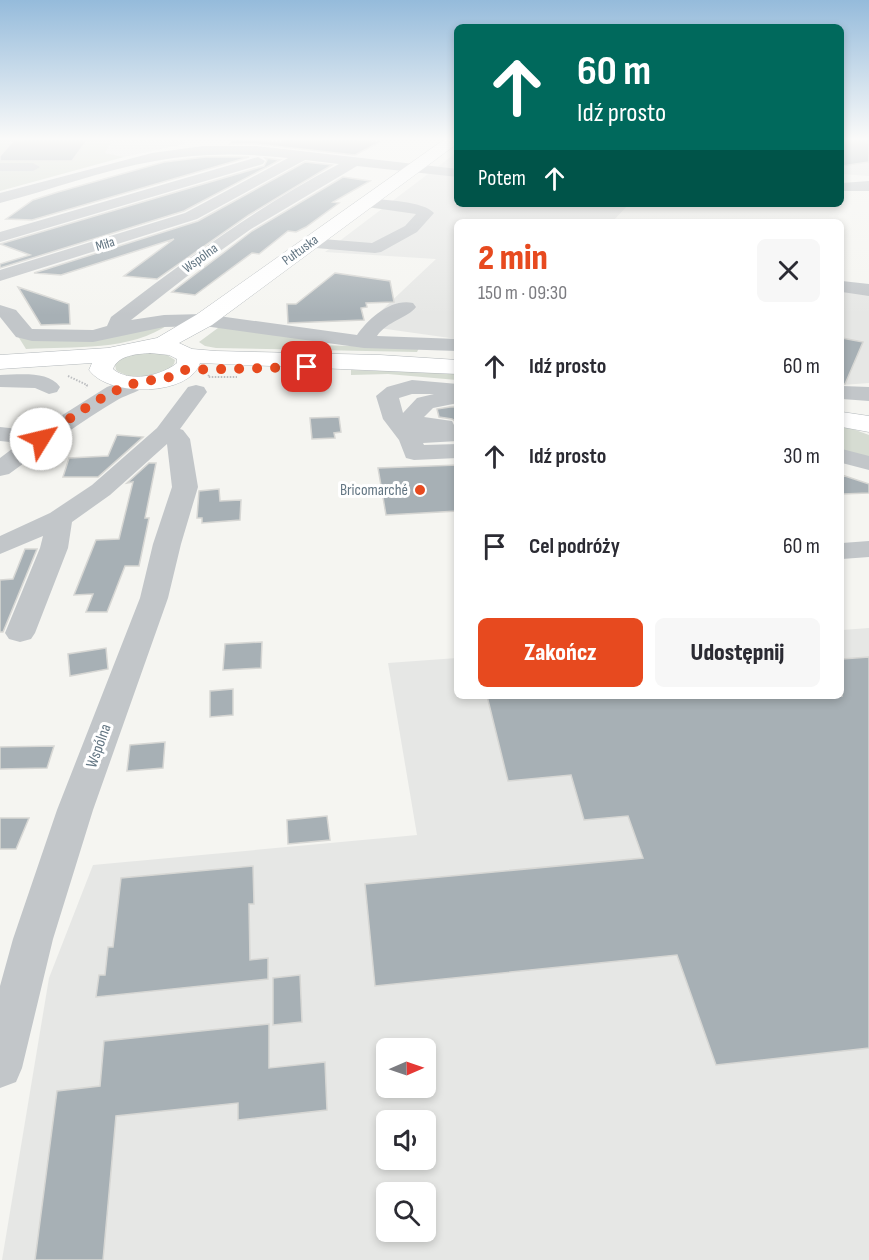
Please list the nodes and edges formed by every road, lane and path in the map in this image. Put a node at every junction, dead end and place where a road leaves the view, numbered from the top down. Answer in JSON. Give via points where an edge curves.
{"nodes":[{"id":1,"x":134,"y":198,"type":"edge"},
{"id":2,"x":215,"y":198,"type":"edge"},
{"id":3,"x":290,"y":198,"type":"edge"},
{"id":4,"x":373,"y":198,"type":"edge"},
{"id":5,"x":366,"y":203,"type":"junction"},
{"id":6,"x":0,"y":237,"type":"edge"},
{"id":7,"x":310,"y":243,"type":"junction"},
{"id":8,"x":0,"y":276,"type":"edge"},
{"id":9,"x":844,"y":287,"type":"edge"},
{"id":10,"x":869,"y":290,"type":"edge"},
{"id":11,"x":406,"y":307,"type":"dead end"},
{"id":12,"x":0,"y":311,"type":"edge"},
{"id":13,"x":204,"y":320,"type":"junction"},
{"id":14,"x":117,"y":329,"type":"junction"},
{"id":15,"x":364,"y":342,"type":"junction"},
{"id":16,"x":454,"y":345,"type":"edge"},
{"id":17,"x":150,"y":346,"type":"junction"},
{"id":18,"x":184,"y":359,"type":"junction"},
{"id":19,"x":0,"y":362,"type":"edge"},
{"id":20,"x":454,"y":367,"type":"edge"},
{"id":21,"x":108,"y":369,"type":"junction"},
{"id":22,"x":0,"y":372,"type":"edge"},
{"id":23,"x":0,"y":381,"type":"edge"},
{"id":24,"x":136,"y":383,"type":"junction"},
{"id":25,"x":49,"y":387,"type":"dead end"},
{"id":26,"x":454,"y":391,"type":"edge"},
{"id":27,"x":196,"y":392,"type":"dead end"},
{"id":28,"x":844,"y":393,"type":"edge"},
{"id":29,"x":869,"y":394,"type":"edge"},
{"id":30,"x":454,"y":397,"type":"edge"},
{"id":31,"x":844,"y":420,"type":"edge"},
{"id":32,"x":66,"y":422,"type":"junction"},
{"id":33,"x":869,"y":424,"type":"edge"},
{"id":34,"x":454,"y":425,"type":"edge"},
{"id":35,"x":165,"y":433,"type":"junction"},
{"id":36,"x":0,"y":434,"type":"edge"},
{"id":37,"x":454,"y":434,"type":"edge"},
{"id":38,"x":410,"y":437,"type":"junction"},
{"id":39,"x":41,"y":439,"type":"junction"},
{"id":40,"x":454,"y":451,"type":"edge"},
{"id":41,"x":844,"y":457,"type":"edge"},
{"id":42,"x":869,"y":463,"type":"edge"},
{"id":43,"x":0,"y":469,"type":"edge"},
{"id":44,"x":59,"y":519,"type":"junction"},
{"id":45,"x":0,"y":546,"type":"edge"},
{"id":46,"x":869,"y":549,"type":"edge"},
{"id":47,"x":844,"y":550,"type":"edge"},
{"id":48,"x":20,"y":633,"type":"dead end"},
{"id":49,"x":0,"y":1068,"type":"edge"}],
"edges":[{"from":1,"to":6,"type":"street"},
{"from":2,"to":8,"type":"street","name":"Miła","via":[[176,222]]},
{"from":3,"to":14,"type":"street","name":"Wspólna","via":[[207,252],[118,321]]},
{"from":4,"to":5,"type":"main road","name":"Pułtuska"},
{"from":5,"to":7,"type":"main road","name":"Pułtuska"},
{"from":5,"to":7,"type":"street","via":[[426,213],[411,229],[375,248]]},
{"from":7,"to":13,"type":"main road","name":"Pułtuska"},
{"from":9,"to":10,"type":"street"},
{"from":11,"to":15,"type":"street","via":[[391,313],[367,333]]},
{"from":12,"to":14,"type":"street","via":[[9,314],[23,333],[93,336]]},
{"from":13,"to":14,"type":"street","via":[[164,321]]},
{"from":13,"to":15,"type":"street"},
{"from":13,"to":17,"type":"main road","name":"Pułtuska","via":[[172,339]]},
{"from":13,"to":18,"type":"main road","name":"Pułtuska","via":[[184,341]]},
{"from":15,"to":16,"type":"street"},
{"from":17,"to":18,"type":"main road"},
{"from":17,"to":21,"type":"main road","via":[[125,350]]},
{"from":18,"to":20,"type":"main road"},
{"from":18,"to":24,"type":"main road","via":[[168,378]]},
{"from":19,"to":21,"type":"main road"},
{"from":21,"to":22,"type":"main road"},
{"from":21,"to":24,"type":"main road"},
{"from":21,"to":32,"type":"street","via":[[102,390]]},
{"from":23,"to":25,"type":"street","via":[[39,382]]},
{"from":24,"to":32,"type":"street"},
{"from":26,"to":38,"type":"street","via":[[403,388],[387,396],[390,414],[399,429]]},
{"from":27,"to":35,"type":"street"},
{"from":28,"to":29,"type":"street"},
{"from":30,"to":34,"type":"street","via":[[425,403],[412,416],[419,426]]},
{"from":31,"to":33,"type":"main road"},
{"from":32,"to":39,"type":"street"},
{"from":35,"to":44,"type":"street","via":[[101,490]]},
{"from":35,"to":49,"type":"street","name":"Wspólna","via":[[178,439],[185,486],[154,598],[75,810],[33,939]]},
{"from":36,"to":39,"type":"street"},
{"from":37,"to":38,"type":"street"},
{"from":38,"to":40,"type":"street","via":[[414,453]]},
{"from":39,"to":43,"type":"street"},
{"from":41,"to":42,"type":"street"},
{"from":44,"to":45,"type":"street"},
{"from":44,"to":48,"type":"street","via":[[54,548]]},
{"from":46,"to":47,"type":"street"}]}
